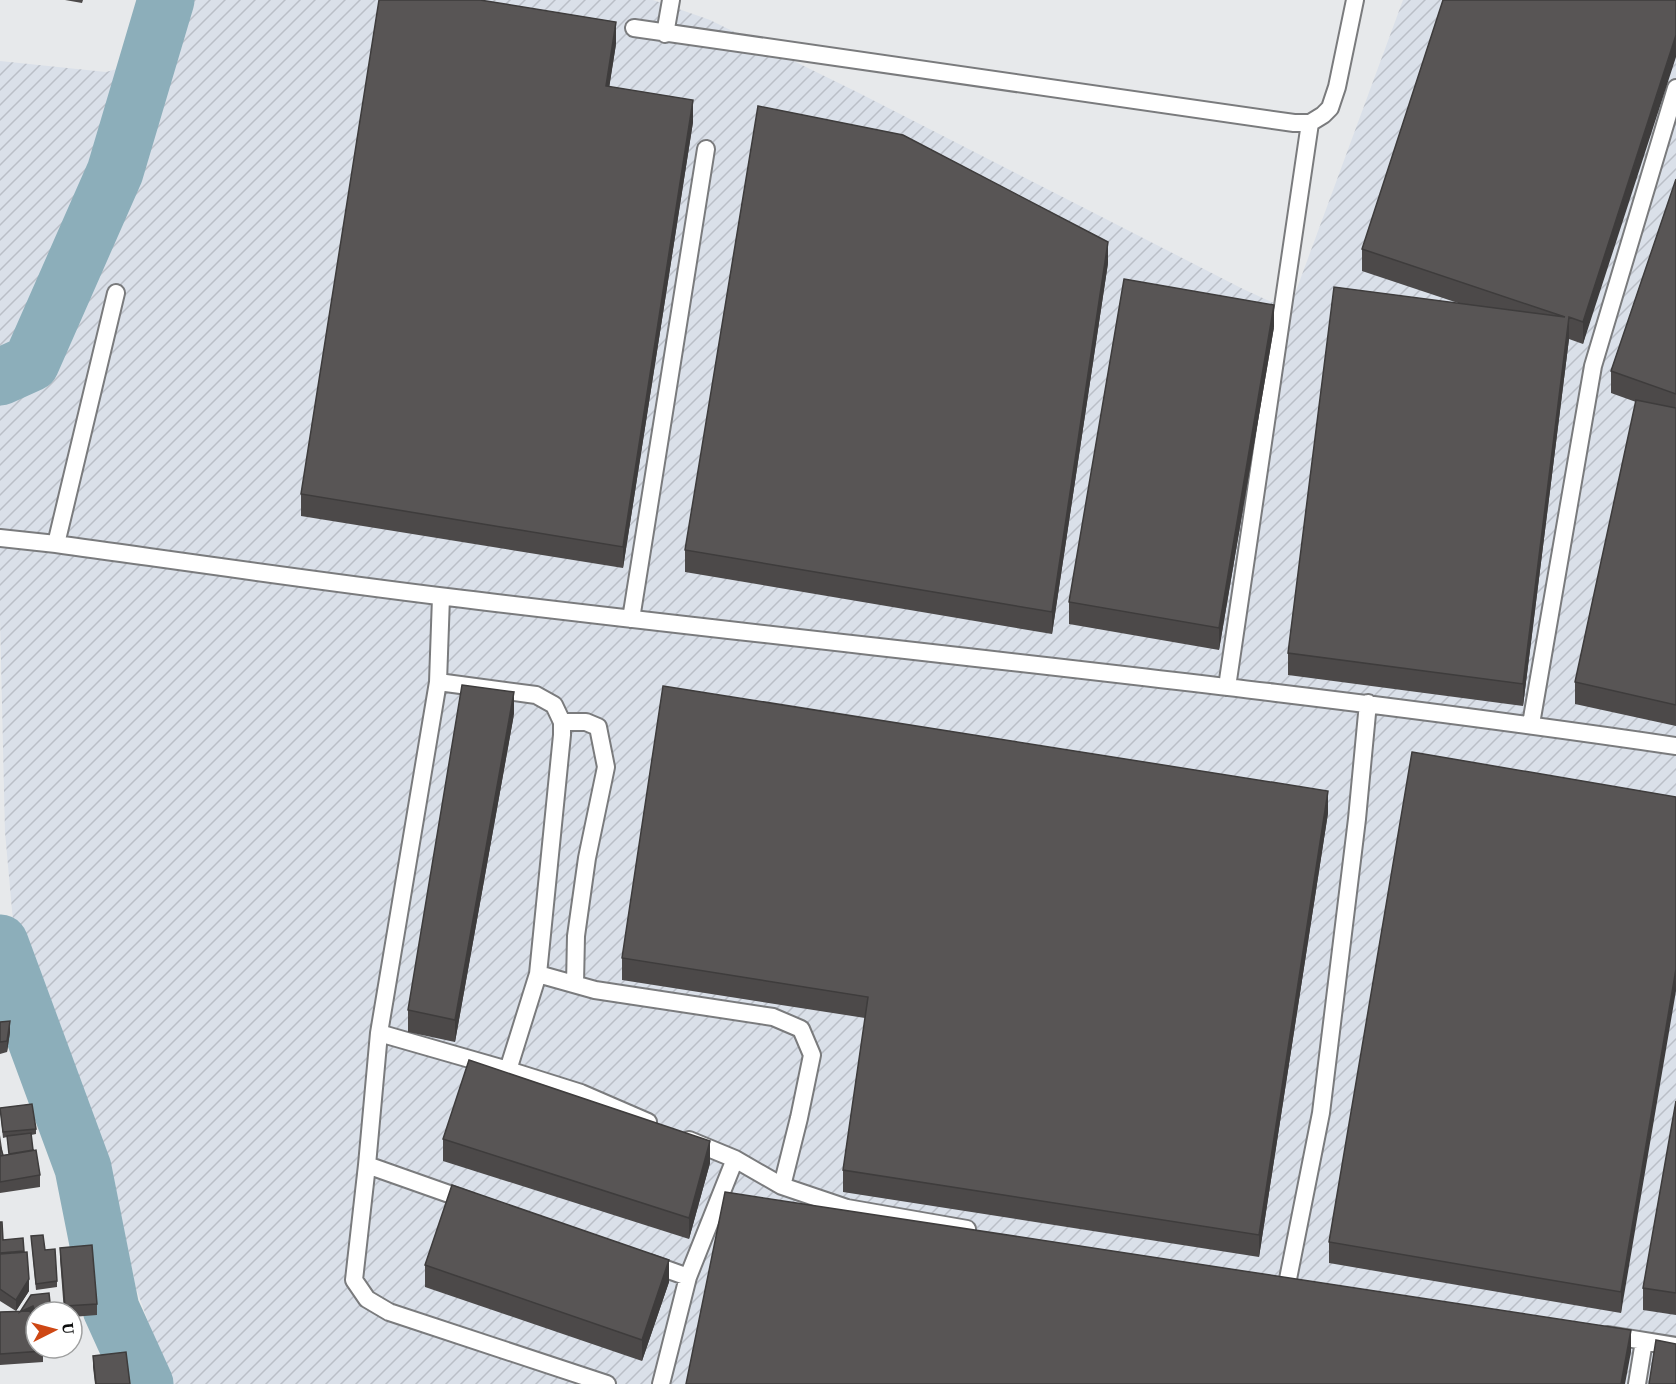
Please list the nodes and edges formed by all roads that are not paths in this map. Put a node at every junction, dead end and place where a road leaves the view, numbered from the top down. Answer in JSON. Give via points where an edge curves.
{"nodes":[{"id":1,"x":671,"y":0,"type":"edge"},
{"id":2,"x":1355,"y":0,"type":"edge"},
{"id":3,"x":634,"y":28,"type":"dead end"},
{"id":4,"x":665,"y":34,"type":"junction"},
{"id":5,"x":1676,"y":88,"type":"edge"},
{"id":6,"x":1310,"y":123,"type":"junction"},
{"id":7,"x":705,"y":149,"type":"dead end"},
{"id":8,"x":116,"y":293,"type":"dead end"},
{"id":9,"x":0,"y":538,"type":"edge"},
{"id":10,"x":57,"y":544,"type":"junction"},
{"id":11,"x":441,"y":597,"type":"junction"},
{"id":12,"x":631,"y":619,"type":"junction"},
{"id":13,"x":438,"y":682,"type":"junction"},
{"id":14,"x":1227,"y":687,"type":"junction"},
{"id":15,"x":1368,"y":704,"type":"junction"},
{"id":16,"x":562,"y":722,"type":"junction"},
{"id":17,"x":1531,"y":724,"type":"junction"},
{"id":18,"x":1676,"y":746,"type":"edge"},
{"id":19,"x":538,"y":974,"type":"junction"},
{"id":20,"x":574,"y":984,"type":"junction"},
{"id":21,"x":379,"y":1033,"type":"junction"},
{"id":22,"x":508,"y":1070,"type":"junction"},
{"id":23,"x":658,"y":1126,"type":"edge"},
{"id":24,"x":680,"y":1136,"type":"edge"},
{"id":25,"x":735,"y":1159,"type":"junction"},
{"id":26,"x":367,"y":1165,"type":"junction"},
{"id":27,"x":782,"y":1186,"type":"junction"},
{"id":28,"x":489,"y":1208,"type":"edge"},
{"id":29,"x":986,"y":1232,"type":"edge"},
{"id":30,"x":633,"y":1258,"type":"edge"},
{"id":31,"x":688,"y":1277,"type":"junction"},
{"id":32,"x":1287,"y":1284,"type":"edge"},
{"id":33,"x":1587,"y":1332,"type":"edge"},
{"id":34,"x":1644,"y":1341,"type":"junction"},
{"id":35,"x":1676,"y":1346,"type":"edge"},
{"id":36,"x":607,"y":1384,"type":"edge"},
{"id":37,"x":661,"y":1384,"type":"edge"},
{"id":38,"x":1637,"y":1384,"type":"edge"}],
"edges":[{"from":1,"to":4,"type":"lane"},
{"from":2,"to":6,"type":"lane","via":[[1330,108]]},
{"from":3,"to":4,"type":"lane"},
{"from":4,"to":6,"type":"lane"},
{"from":5,"to":17,"type":"lane","via":[[1593,366]]},
{"from":6,"to":14,"type":"lane"},
{"from":7,"to":12,"type":"lane"},
{"from":8,"to":10,"type":"lane"},
{"from":9,"to":10,"type":"lane"},
{"from":10,"to":11,"type":"lane"},
{"from":11,"to":12,"type":"lane"},
{"from":11,"to":13,"type":"lane"},
{"from":12,"to":14,"type":"lane"},
{"from":13,"to":16,"type":"lane","via":[[536,695],[554,705]]},
{"from":13,"to":21,"type":"lane"},
{"from":14,"to":15,"type":"lane"},
{"from":15,"to":17,"type":"lane"},
{"from":15,"to":32,"type":"lane","via":[[1322,1113]]},
{"from":16,"to":19,"type":"lane"},
{"from":16,"to":20,"type":"lane","via":[[586,722],[598,727],[606,767],[587,858]]},
{"from":17,"to":18,"type":"lane"},
{"from":19,"to":20,"type":"lane"},
{"from":19,"to":22,"type":"lane"},
{"from":20,"to":27,"type":"lane","via":[[773,1017],[801,1029],[812,1055]]},
{"from":21,"to":22,"type":"lane"},
{"from":21,"to":26,"type":"lane"},
{"from":22,"to":23,"type":"lane","via":[[581,1094]]},
{"from":24,"to":25,"type":"lane"},
{"from":25,"to":27,"type":"lane"},
{"from":25,"to":31,"type":"lane"},
{"from":26,"to":28,"type":"lane"},
{"from":26,"to":36,"type":"lane","via":[[354,1280],[367,1299],[389,1312]]},
{"from":27,"to":29,"type":"lane","via":[[848,1208]]},
{"from":30,"to":31,"type":"lane"},
{"from":31,"to":37,"type":"lane"},
{"from":33,"to":34,"type":"lane"},
{"from":34,"to":35,"type":"lane"},
{"from":34,"to":38,"type":"lane"}]}
